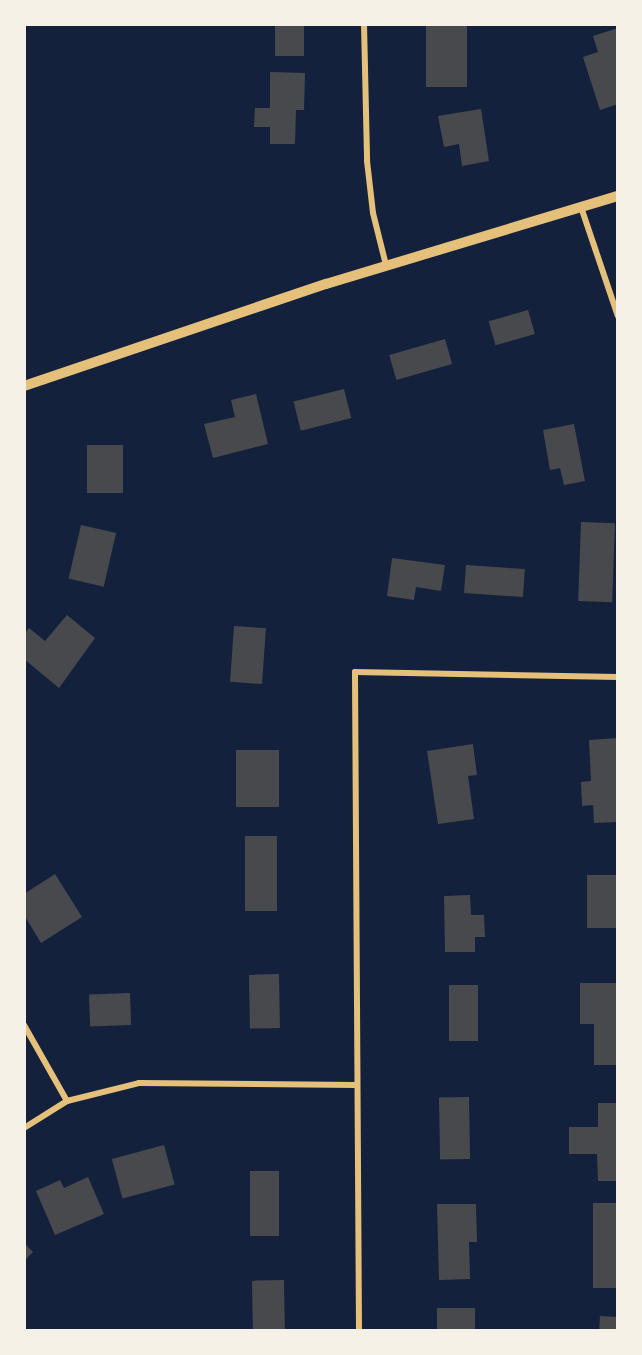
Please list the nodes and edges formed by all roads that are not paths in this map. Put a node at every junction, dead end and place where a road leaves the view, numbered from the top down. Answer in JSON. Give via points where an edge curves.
{"nodes":[{"id":1,"x":364,"y":24,"type":"edge"},
{"id":2,"x":618,"y":196,"type":"edge"},
{"id":3,"x":581,"y":206,"type":"junction"},
{"id":4,"x":386,"y":265,"type":"junction"},
{"id":5,"x":618,"y":316,"type":"edge"},
{"id":6,"x":24,"y":386,"type":"edge"},
{"id":7,"x":618,"y":676,"type":"edge"},
{"id":8,"x":24,"y":1024,"type":"edge"},
{"id":9,"x":356,"y":1085,"type":"junction"},
{"id":10,"x":68,"y":1101,"type":"junction"},
{"id":11,"x":24,"y":1128,"type":"edge"},
{"id":12,"x":359,"y":1331,"type":"edge"}],
"edges":[{"from":1,"to":4,"type":"street","via":[[367,161],[373,213]]},
{"from":2,"to":3,"type":"street"},
{"from":3,"to":4,"type":"street"},
{"from":3,"to":5,"type":"street"},
{"from":4,"to":6,"type":"street"},
{"from":7,"to":9,"type":"street","via":[[355,672]]},
{"from":8,"to":10,"type":"street"},
{"from":9,"to":10,"type":"street","via":[[139,1083]]},
{"from":9,"to":12,"type":"street"},
{"from":10,"to":11,"type":"street"}]}
